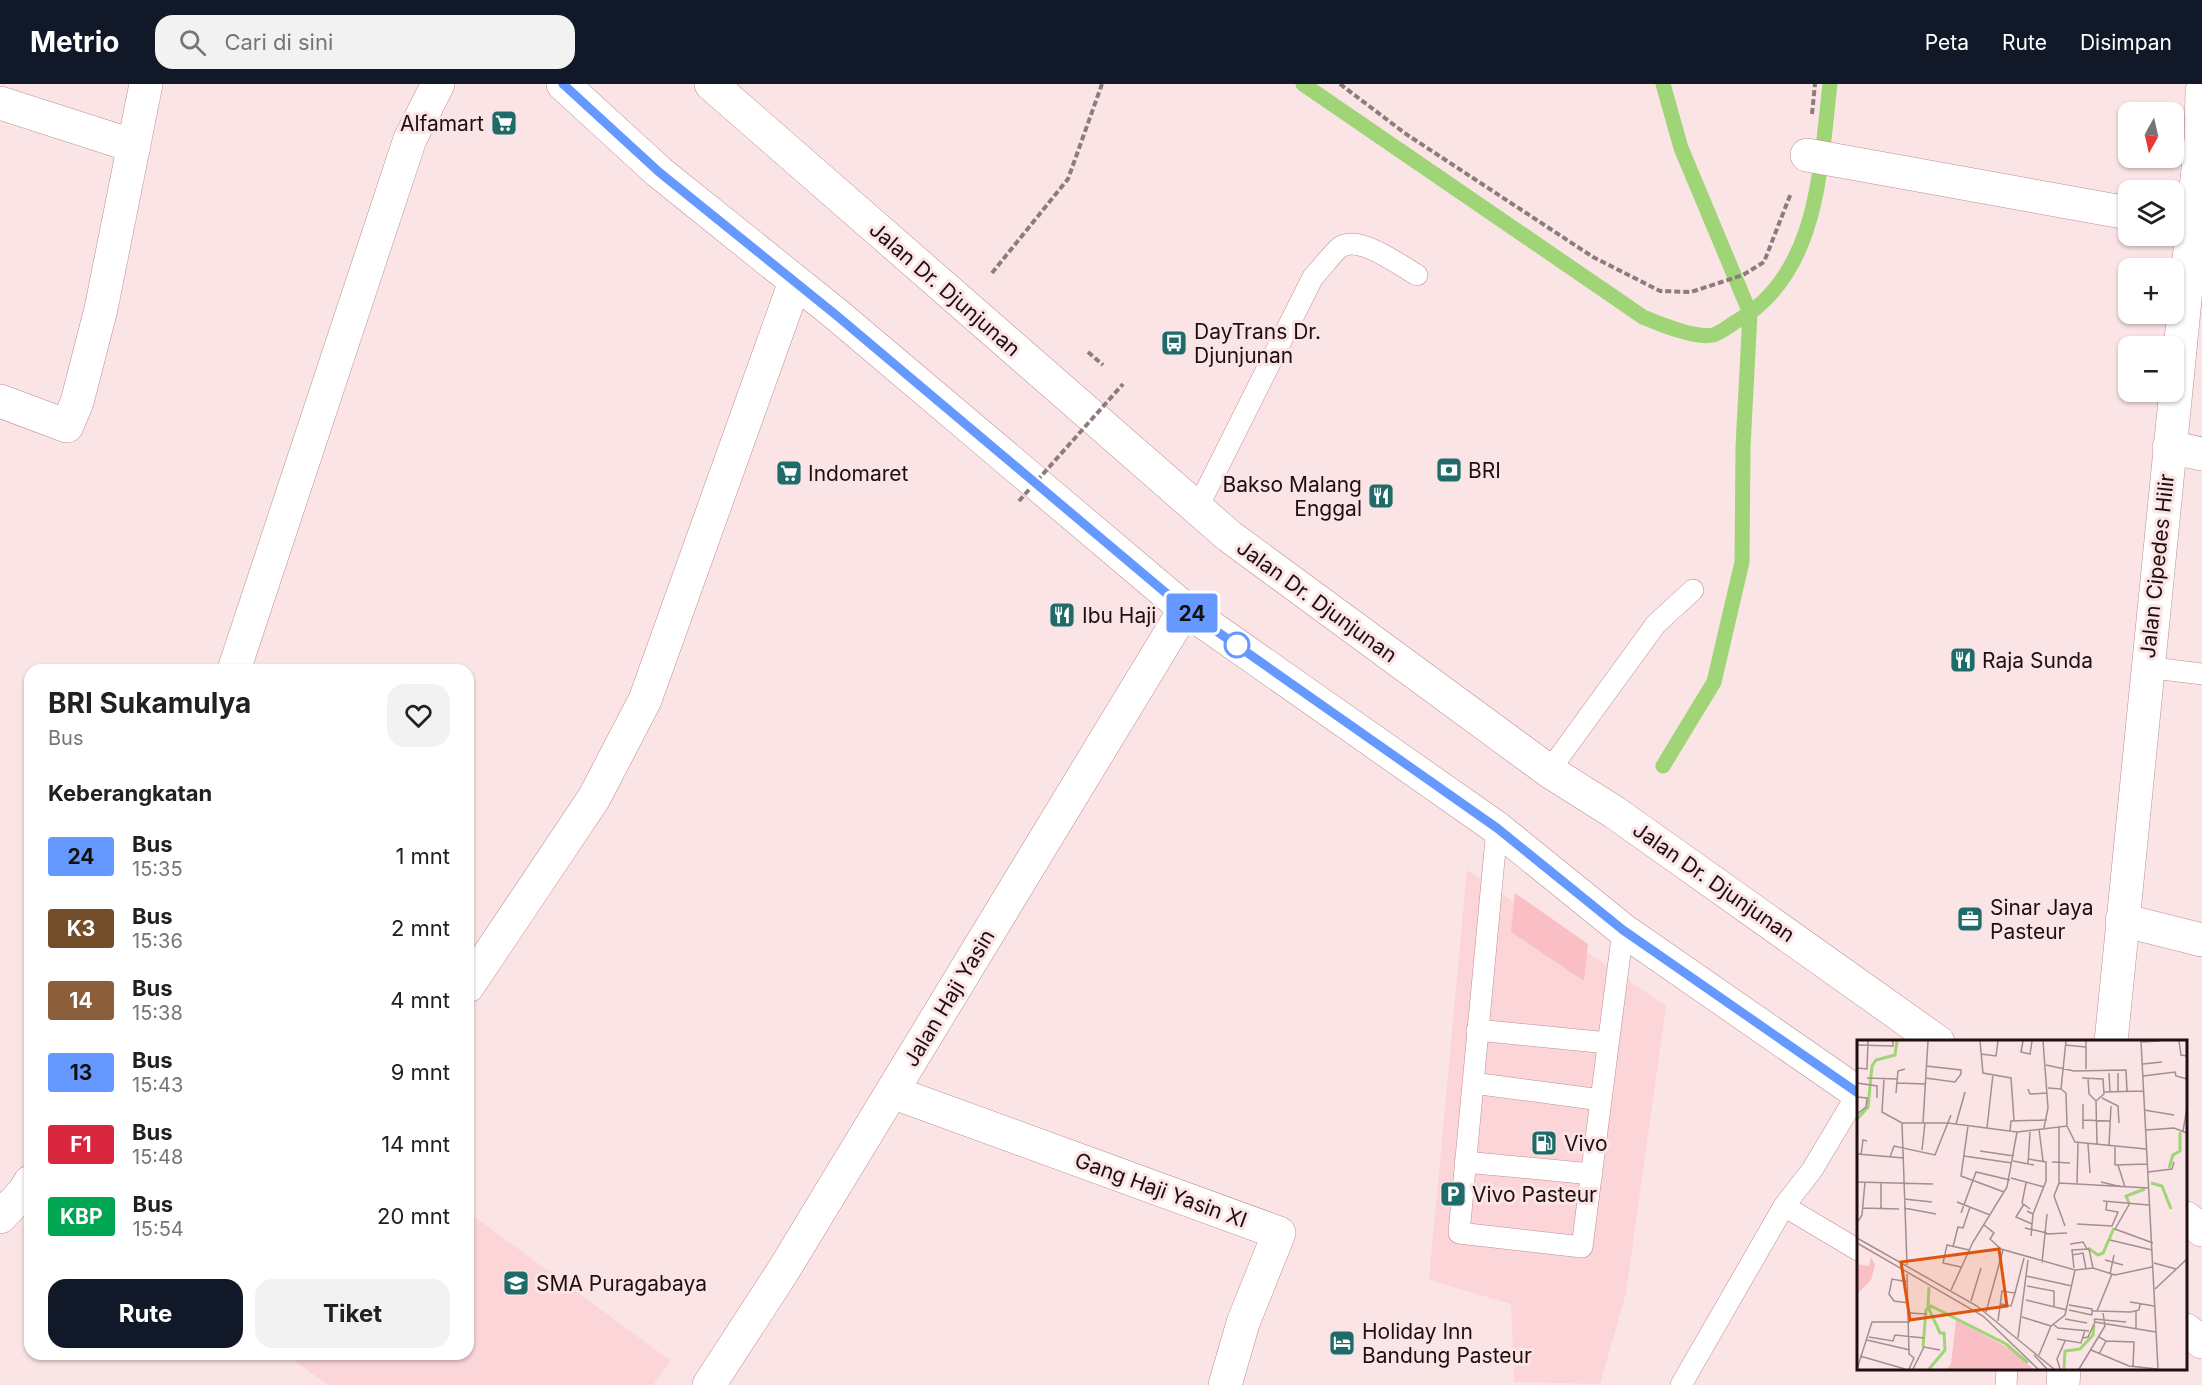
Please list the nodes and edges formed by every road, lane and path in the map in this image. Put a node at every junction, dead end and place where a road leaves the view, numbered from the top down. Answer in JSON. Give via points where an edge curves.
{"nodes":[{"id":1,"x":146,"y":84,"type":"edge"},
{"id":2,"x":438,"y":84,"type":"edge"},
{"id":3,"x":563,"y":84,"type":"edge"},
{"id":4,"x":711,"y":84,"type":"edge"},
{"id":5,"x":1102,"y":84,"type":"edge"},
{"id":6,"x":1340,"y":84,"type":"edge"},
{"id":7,"x":2202,"y":91,"type":"edge"},
{"id":8,"x":0,"y":103,"type":"edge"},
{"id":9,"x":134,"y":146,"type":"junction"},
{"id":10,"x":1820,"y":158,"type":"dead end"},
{"id":11,"x":2118,"y":211,"type":"edge"},
{"id":12,"x":2184,"y":215,"type":"edge"},
{"id":13,"x":2181,"y":246,"type":"edge"},
{"id":14,"x":1417,"y":275,"type":"dead end"},
{"id":15,"x":1743,"y":275,"type":"dead end"},
{"id":16,"x":795,"y":282,"type":"junction"},
{"id":17,"x":963,"y":304,"type":"junction"},
{"id":18,"x":1124,"y":384,"type":"dead end"},
{"id":19,"x":0,"y":401,"type":"edge"},
{"id":20,"x":2169,"y":447,"type":"junction"},
{"id":21,"x":2202,"y":454,"type":"edge"},
{"id":22,"x":1019,"y":501,"type":"dead end"},
{"id":23,"x":1197,"y":509,"type":"junction"},
{"id":24,"x":1693,"y":590,"type":"dead end"},
{"id":25,"x":1185,"y":609,"type":"junction"},
{"id":26,"x":236,"y":664,"type":"edge"},
{"id":27,"x":2146,"y":667,"type":"junction"},
{"id":28,"x":2202,"y":674,"type":"edge"},
{"id":29,"x":1549,"y":771,"type":"junction"},
{"id":30,"x":1497,"y":828,"type":"junction"},
{"id":31,"x":2122,"y":920,"type":"junction"},
{"id":32,"x":1623,"y":930,"type":"junction"},
{"id":33,"x":2202,"y":940,"type":"edge"},
{"id":34,"x":474,"y":977,"type":"edge"},
{"id":35,"x":1477,"y":1030,"type":"junction"},
{"id":36,"x":1937,"y":1040,"type":"edge"},
{"id":37,"x":2111,"y":1040,"type":"edge"},
{"id":38,"x":1608,"y":1043,"type":"junction"},
{"id":39,"x":1473,"y":1083,"type":"junction"},
{"id":40,"x":892,"y":1092,"type":"junction"},
{"id":41,"x":1857,"y":1092,"type":"edge"},
{"id":42,"x":1857,"y":1095,"type":"edge"},
{"id":43,"x":1601,"y":1100,"type":"junction"},
{"id":44,"x":1465,"y":1162,"type":"junction"},
{"id":45,"x":1592,"y":1174,"type":"junction"},
{"id":46,"x":24,"y":1191,"type":"edge"},
{"id":47,"x":1784,"y":1206,"type":"junction"},
{"id":48,"x":0,"y":1217,"type":"edge"},
{"id":49,"x":2187,"y":1219,"type":"edge"},
{"id":50,"x":2202,"y":1230,"type":"edge"},
{"id":51,"x":1857,"y":1249,"type":"edge"},
{"id":52,"x":2187,"y":1331,"type":"edge"},
{"id":53,"x":2202,"y":1342,"type":"edge"},
{"id":54,"x":2007,"y":1370,"type":"edge"},
{"id":55,"x":2064,"y":1370,"type":"edge"},
{"id":56,"x":709,"y":1385,"type":"edge"},
{"id":57,"x":1225,"y":1385,"type":"edge"},
{"id":58,"x":1681,"y":1385,"type":"edge"},
{"id":59,"x":2006,"y":1385,"type":"edge"},
{"id":60,"x":2063,"y":1385,"type":"edge"}],
"edges":[{"from":1,"to":9,"type":"main road"},
{"from":2,"to":26,"type":"main road","via":[[410,139]]},
{"from":3,"to":16,"type":"main road","via":[[659,172]]},
{"from":4,"to":17,"type":"main road","name":"Jalan Dr. Djunjunan"},
{"from":5,"to":17,"type":"path","via":[[1068,179],[1015,248]]},
{"from":6,"to":15,"type":"path","via":[[1406,134],[1602,261],[1660,291],[1691,292]]},
{"from":7,"to":12,"type":"main road","name":"Jalan Cipedes Hilir","via":[[2201,139]]},
{"from":8,"to":9,"type":"main road"},
{"from":9,"to":19,"type":"main road","via":[[101,309],[67,426]]},
{"from":10,"to":11,"type":"main road"},
{"from":13,"to":20,"type":"main road","name":"Jalan Cipedes Hilir"},
{"from":14,"to":23,"type":"lane","via":[[1372,249],[1357,244],[1341,247],[1313,277]]},
{"from":16,"to":25,"type":"main road"},
{"from":16,"to":34,"type":"main road","via":[[645,700],[594,798]]},
{"from":17,"to":23,"type":"main road","name":"Jalan Dr. Djunjunan"},
{"from":18,"to":22,"type":"path","bridge":true},
{"from":20,"to":21,"type":"main road"},
{"from":20,"to":27,"type":"main road","name":"Jalan Cipedes Hilir"},
{"from":23,"to":29,"type":"main road","name":"Jalan Dr. Djunjunan","via":[[1229,537]]},
{"from":24,"to":29,"type":"lane","via":[[1656,624]]},
{"from":25,"to":30,"type":"main road"},
{"from":25,"to":40,"type":"main road","name":"Jalan Haji Yasin"},
{"from":27,"to":28,"type":"lane"},
{"from":27,"to":31,"type":"main road","name":"Jalan Cipedes Hilir"},
{"from":29,"to":36,"type":"main road","name":"Jalan Dr. Djunjunan","via":[[1614,812]]},
{"from":30,"to":32,"type":"main road"},
{"from":30,"to":35,"type":"lane"},
{"from":31,"to":33,"type":"main road"},
{"from":31,"to":37,"type":"main road","name":"Jalan Cipedes Hilir"},
{"from":32,"to":38,"type":"lane"},
{"from":32,"to":41,"type":"main road"},
{"from":35,"to":38,"type":"lane"},
{"from":35,"to":39,"type":"lane"},
{"from":38,"to":43,"type":"lane"},
{"from":39,"to":43,"type":"lane"},
{"from":39,"to":44,"type":"lane"},
{"from":40,"to":56,"type":"main road","name":"Jalan Haji Yasin"},
{"from":40,"to":57,"type":"main road","name":"Gang Haji Yasin XI","via":[[1279,1233],[1243,1323]]},
{"from":42,"to":47,"type":"lane","via":[[1812,1170]]},
{"from":43,"to":45,"type":"lane"},
{"from":44,"to":45,"type":"lane"},
{"from":44,"to":45,"type":"lane","via":[[1459,1233],[1582,1247]]},
{"from":46,"to":48,"type":"main road"},
{"from":47,"to":51,"type":"lane"},
{"from":47,"to":58,"type":"lane"},
{"from":49,"to":50,"type":"main road"},
{"from":52,"to":53,"type":"main road"},
{"from":54,"to":59,"type":"lane"},
{"from":55,"to":60,"type":"main road"}]}
